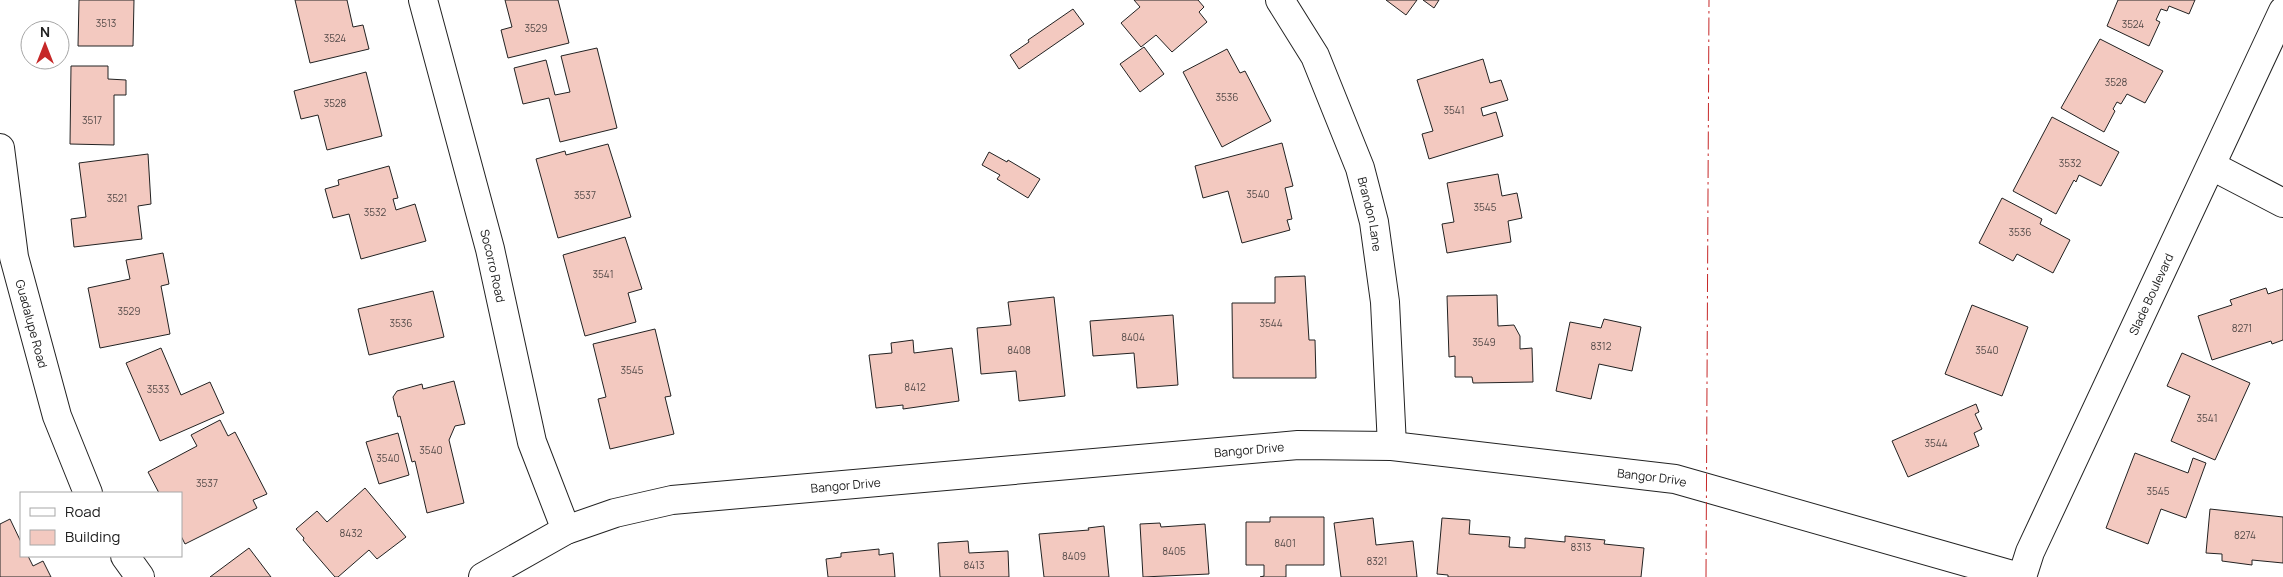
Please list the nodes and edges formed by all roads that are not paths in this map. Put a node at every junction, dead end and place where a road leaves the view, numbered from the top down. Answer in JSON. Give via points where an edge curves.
{"nodes":[{"id":1,"x":423,"y":0,"type":"edge"},
{"id":2,"x":1280,"y":0,"type":"edge"},
{"id":3,"x":2283,"y":11,"type":"edge"},
{"id":4,"x":0,"y":148,"type":"edge"},
{"id":5,"x":2212,"y":166,"type":"junction"},
{"id":6,"x":2283,"y":203,"type":"edge"},
{"id":7,"x":1392,"y":446,"type":"junction"},
{"id":8,"x":88,"y":492,"type":"edge"},
{"id":9,"x":566,"y":530,"type":"junction"},
{"id":10,"x":126,"y":557,"type":"edge"},
{"id":11,"x":140,"y":577,"type":"edge"},
{"id":12,"x":483,"y":577,"type":"edge"},
{"id":13,"x":2020,"y":577,"type":"edge"}],
"edges":[{"from":1,"to":9,"type":"street","name":"Socorro Road","via":[[490,250],[532,442]]},
{"from":2,"to":7,"type":"street","name":"Brandon Lane","via":[[1314,56],[1360,168],[1374,222],[1385,302]]},
{"from":3,"to":5,"type":"street","name":"Slade Boulevard"},
{"from":4,"to":8,"type":"street","name":"Guadalupe Road","via":[[14,256],[56,416]]},
{"from":5,"to":6,"type":"street"},
{"from":5,"to":13,"type":"street","name":"Slade Boulevard"},
{"from":7,"to":9,"type":"street","name":"Bangor Drive","via":[[1298,445],[737,493],[662,502],[615,512]]},
{"from":7,"to":13,"type":"street","name":"Bangor Drive","via":[[1675,479]]},
{"from":9,"to":12,"type":"street","name":"Bangor Drive"},
{"from":10,"to":11,"type":"street"}]}
